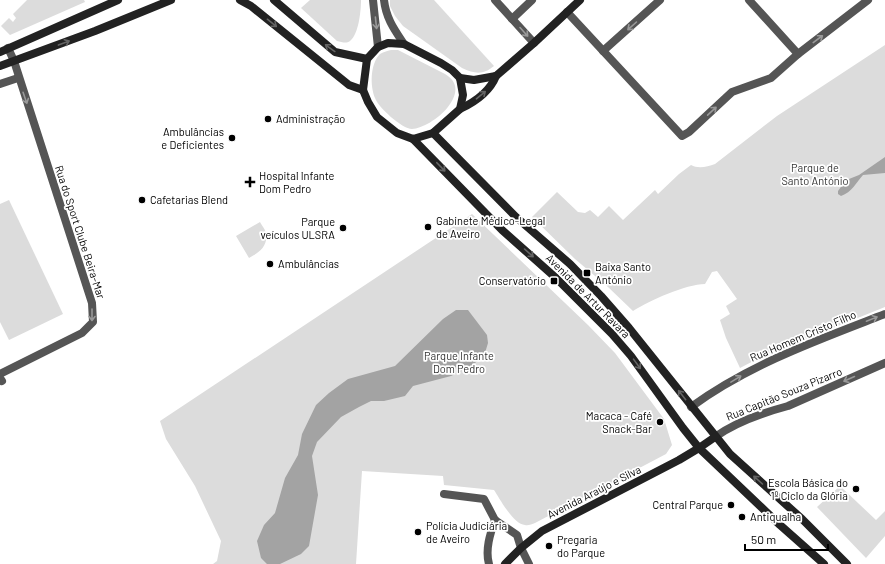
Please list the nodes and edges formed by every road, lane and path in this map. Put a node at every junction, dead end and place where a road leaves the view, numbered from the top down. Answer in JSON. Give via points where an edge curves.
{"nodes":[{"id":1,"x":118,"y":0,"type":"edge"},
{"id":2,"x":171,"y":0,"type":"edge"},
{"id":3,"x":240,"y":0,"type":"edge"},
{"id":4,"x":274,"y":0,"type":"edge"},
{"id":5,"x":373,"y":0,"type":"edge"},
{"id":6,"x":384,"y":0,"type":"edge"},
{"id":7,"x":495,"y":0,"type":"edge"},
{"id":8,"x":532,"y":0,"type":"edge"},
{"id":9,"x":580,"y":0,"type":"edge"},
{"id":10,"x":660,"y":0,"type":"edge"},
{"id":11,"x":749,"y":0,"type":"edge"},
{"id":12,"x":868,"y":0,"type":"edge"},
{"id":13,"x":567,"y":12,"type":"junction"},
{"id":14,"x":512,"y":18,"type":"junction"},
{"id":15,"x":534,"y":43,"type":"junction"},
{"id":16,"x":404,"y":44,"type":"junction"},
{"id":17,"x":378,"y":47,"type":"junction"},
{"id":18,"x":8,"y":48,"type":"junction"},
{"id":19,"x":603,"y":51,"type":"junction"},
{"id":20,"x":0,"y":52,"type":"edge"},
{"id":21,"x":798,"y":54,"type":"junction"},
{"id":22,"x":367,"y":59,"type":"junction"},
{"id":23,"x":14,"y":61,"type":"junction"},
{"id":24,"x":0,"y":66,"type":"edge"},
{"id":25,"x":496,"y":76,"type":"junction"},
{"id":26,"x":18,"y":78,"type":"junction"},
{"id":27,"x":460,"y":78,"type":"junction"},
{"id":28,"x":0,"y":84,"type":"edge"},
{"id":29,"x":363,"y":90,"type":"junction"},
{"id":30,"x":460,"y":109,"type":"junction"},
{"id":31,"x":433,"y":133,"type":"junction"},
{"id":32,"x":413,"y":139,"type":"junction"},
{"id":33,"x":885,"y":314,"type":"edge"},
{"id":34,"x":885,"y":363,"type":"edge"},
{"id":35,"x":1,"y":378,"type":"edge"},
{"id":36,"x":691,"y":407,"type":"junction"},
{"id":37,"x":715,"y":437,"type":"junction"},
{"id":38,"x":699,"y":448,"type":"junction"},
{"id":39,"x":444,"y":494,"type":"dead end"},
{"id":40,"x":495,"y":520,"type":"junction"},
{"id":41,"x":521,"y":548,"type":"junction"},
{"id":42,"x":489,"y":564,"type":"edge"},
{"id":43,"x":505,"y":564,"type":"edge"},
{"id":44,"x":529,"y":564,"type":"edge"},
{"id":45,"x":824,"y":564,"type":"edge"},
{"id":46,"x":847,"y":564,"type":"edge"}],
"edges":[{"from":1,"to":18,"type":"main road"},
{"from":23,"to":2,"type":"main road","one_way":true,"via":[[100,30]]},
{"from":3,"to":29,"type":"main road","one_way":true,"via":[[251,6],[349,85]]},
{"from":22,"to":4,"type":"main road","one_way":true,"via":[[335,52]]},
{"from":5,"to":17,"type":"street","one_way":true},
{"from":6,"to":16,"type":"street","via":[[390,23]]},
{"from":7,"to":14,"type":"street"},
{"from":8,"to":14,"type":"street"},
{"from":9,"to":13,"type":"main road"},
{"from":10,"to":19,"type":"street","one_way":true},
{"from":11,"to":21,"type":"street"},
{"from":21,"to":12,"type":"street","one_way":true},
{"from":13,"to":15,"type":"main road"},
{"from":13,"to":19,"type":"street"},
{"from":14,"to":15,"type":"street","one_way":true},
{"from":15,"to":25,"type":"main road"},
{"from":16,"to":17,"type":"main road","via":[[388,43]]},
{"from":16,"to":27,"type":"main road","via":[[441,62]]},
{"from":17,"to":22,"type":"main road"},
{"from":18,"to":20,"type":"main road"},
{"from":18,"to":23,"type":"street","name":"Rua do Sport Clube Beira-Mar"},
{"from":19,"to":21,"type":"street","one_way":true,"via":[[682,136],[732,92],[771,78]]},
{"from":22,"to":29,"type":"main road"},
{"from":23,"to":24,"type":"main road"},
{"from":23,"to":26,"type":"street","name":"Rua do Sport Clube Beira-Mar"},
{"from":25,"to":27,"type":"main road","via":[[474,80]]},
{"from":30,"to":25,"type":"main road","one_way":true,"via":[[493,85]]},
{"from":26,"to":28,"type":"street"},
{"from":26,"to":35,"type":"street","name":"Rua do Sport Clube Beira-Mar","one_way":true,"via":[[92,303],[93,322],[82,333]]},
{"from":27,"to":30,"type":"main road","via":[[463,95]]},
{"from":29,"to":32,"type":"main road","via":[[377,117],[397,133]]},
{"from":30,"to":31,"type":"main road"},
{"from":31,"to":32,"type":"main road"},
{"from":36,"to":31,"type":"main road","name":"Avenida de Artur Ravara","one_way":true,"via":[[601,296],[570,264],[516,217]]},
{"from":32,"to":38,"type":"main road","name":"Avenida de Artur Ravara","one_way":true,"via":[[502,230],[556,278],[612,334]]},
{"from":36,"to":33,"type":"street","name":"Rua Homem Cristo Filho","one_way":true,"via":[[744,374],[784,354]]},
{"from":34,"to":37,"type":"street","name":"Rua Capitão Souza Pizarro","one_way":true,"via":[[788,406],[727,429]]},
{"from":36,"to":37,"type":"main road","name":"Avenida de Artur Ravara"},
{"from":37,"to":38,"type":"main road","name":"Avenida Araújo e Silva"},
{"from":46,"to":37,"type":"main road","name":"Avenida de Artur Ravara","one_way":true},
{"from":38,"to":41,"type":"main road","name":"Avenida Araújo e Silva","via":[[542,531]]},
{"from":38,"to":45,"type":"main road","name":"Avenida de Artur Ravara"},
{"from":39,"to":40,"type":"street","via":[[484,499]]},
{"from":40,"to":41,"type":"street","via":[[517,535]]},
{"from":40,"to":42,"type":"street","via":[[489,537]]},
{"from":41,"to":43,"type":"main road","name":"Avenida Araújo e Silva"},
{"from":41,"to":44,"type":"street"}]}
